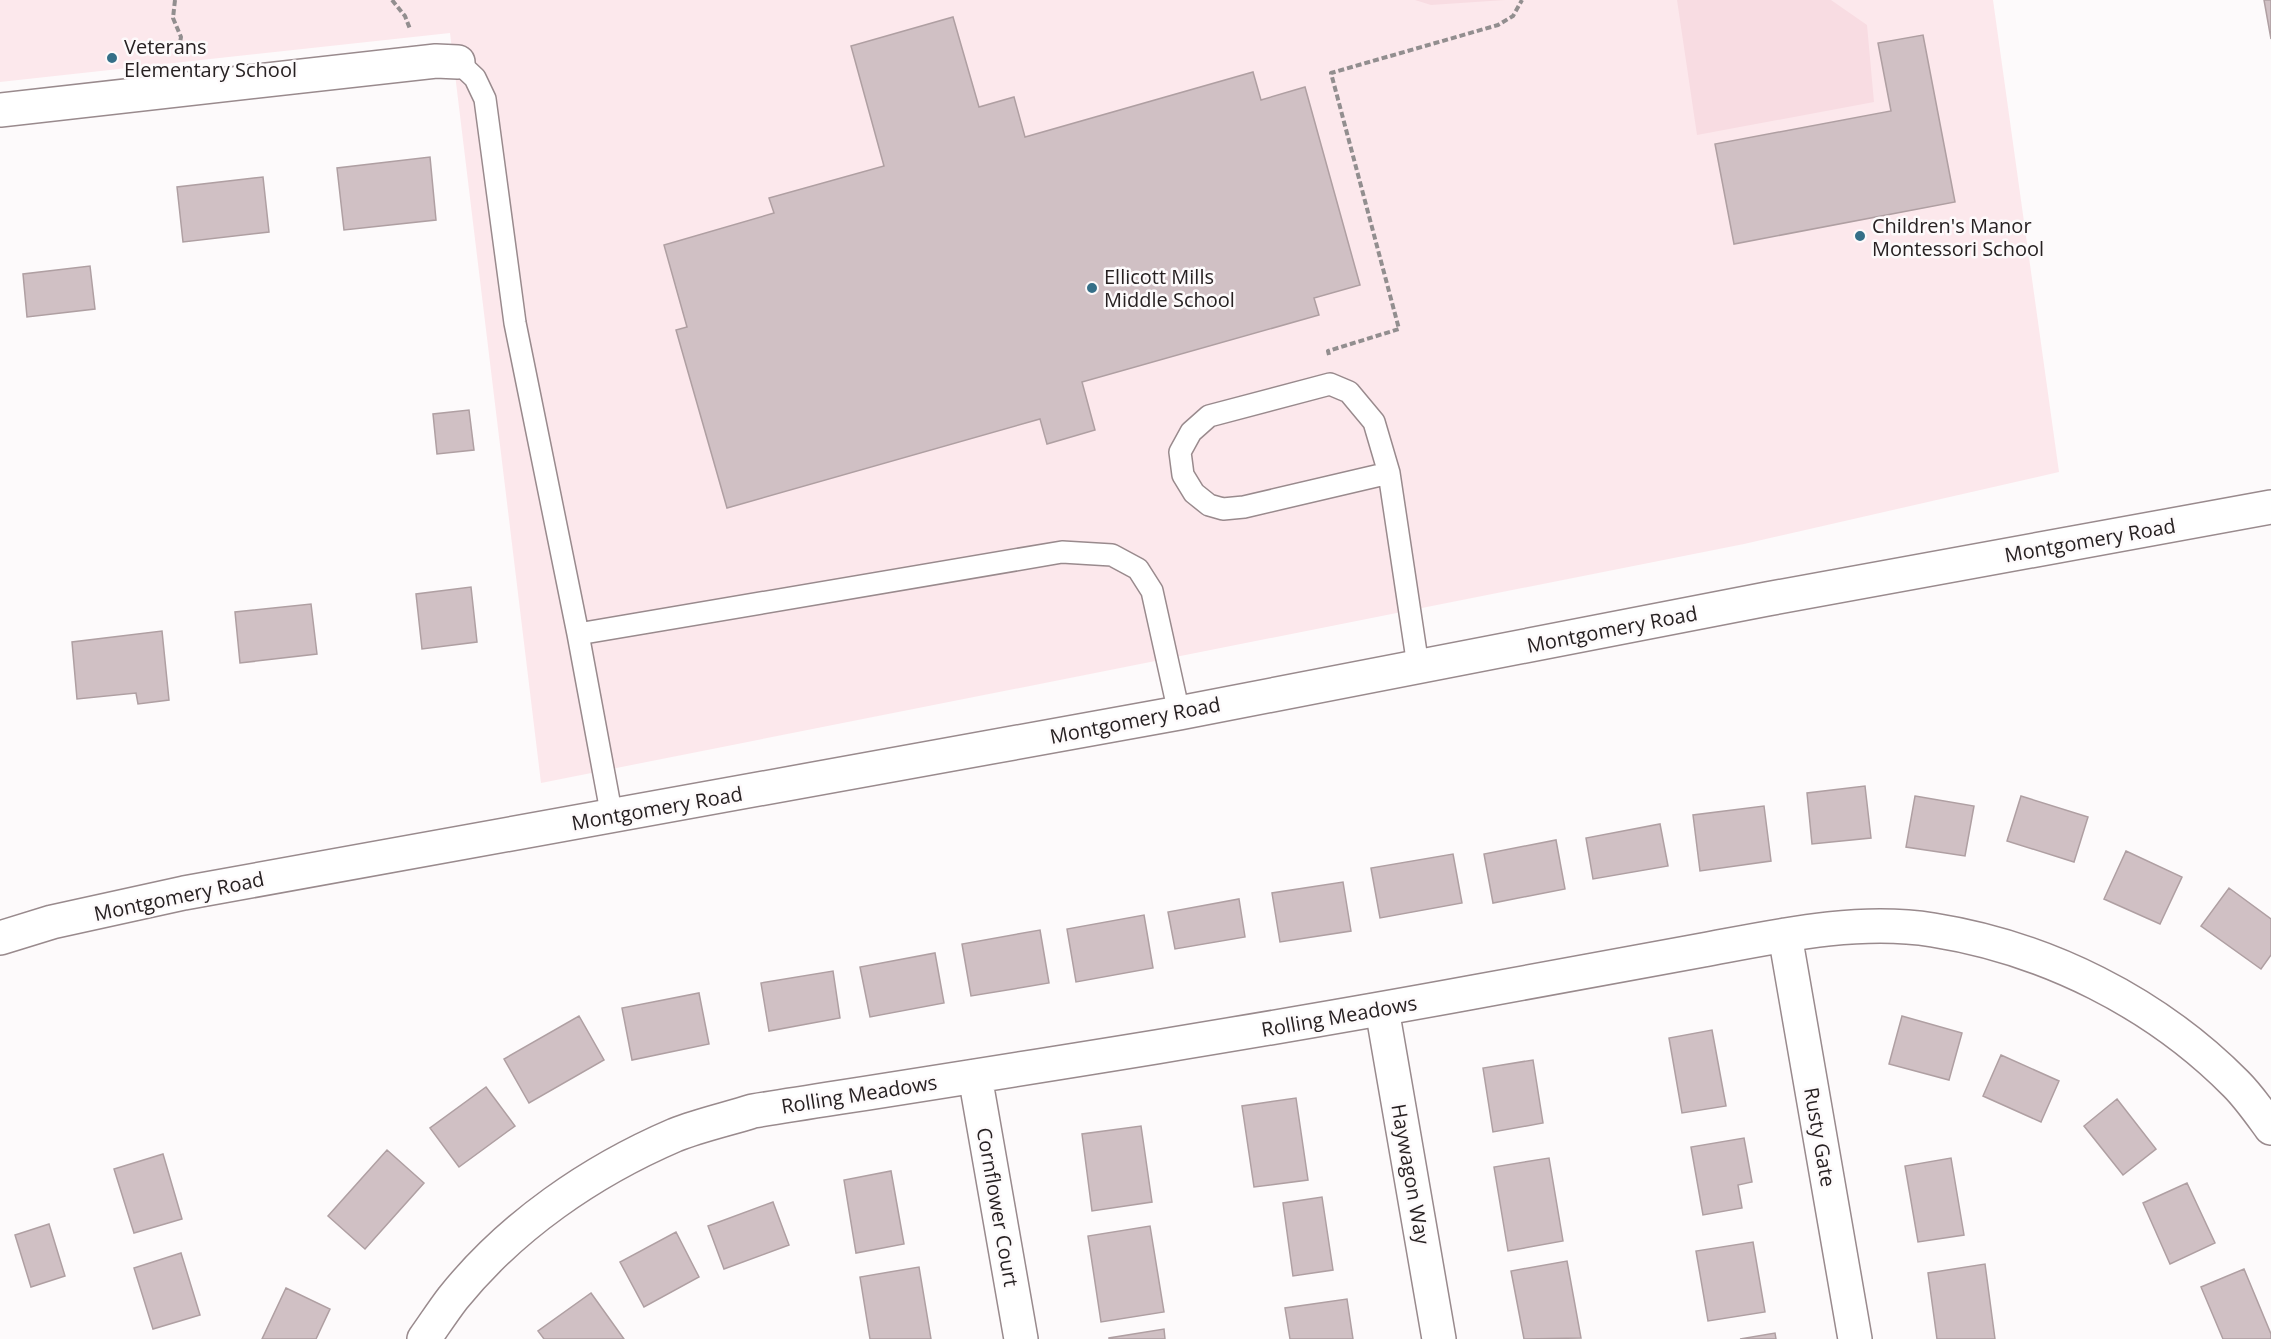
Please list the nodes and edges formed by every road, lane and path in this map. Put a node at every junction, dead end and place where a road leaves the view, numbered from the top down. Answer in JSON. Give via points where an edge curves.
{"nodes":[{"id":1,"x":175,"y":0,"type":"edge"},
{"id":2,"x":1522,"y":0,"type":"edge"},
{"id":3,"x":458,"y":62,"type":"joint"},
{"id":4,"x":184,"y":89,"type":"junction"},
{"id":5,"x":0,"y":110,"type":"edge"},
{"id":6,"x":1330,"y":384,"type":"junction"},
{"id":7,"x":1389,"y":473,"type":"junction"},
{"id":8,"x":2271,"y":507,"type":"edge"},
{"id":9,"x":578,"y":634,"type":"junction"},
{"id":10,"x":1418,"y":666,"type":"junction"},
{"id":11,"x":1179,"y":713,"type":"junction"},
{"id":12,"x":612,"y":817,"type":"junction"},
{"id":13,"x":1785,"y":935,"type":"junction"},
{"id":14,"x":0,"y":938,"type":"edge"},
{"id":15,"x":1382,"y":1009,"type":"junction"},
{"id":16,"x":975,"y":1076,"type":"junction"},
{"id":17,"x":2271,"y":1128,"type":"edge"},
{"id":18,"x":424,"y":1339,"type":"edge"},
{"id":19,"x":1020,"y":1339,"type":"edge"},
{"id":20,"x":1439,"y":1339,"type":"edge"},
{"id":21,"x":1855,"y":1339,"type":"edge"}],
"edges":[{"from":1,"to":4,"type":"path","via":[[173,18],[182,37],[174,73]]},
{"from":2,"to":6,"type":"path","via":[[1513,16],[1498,24],[1331,73],[1399,328],[1328,351]]},
{"from":3,"to":4,"type":"street","via":[[436,61]]},
{"from":3,"to":9,"type":"lane","via":[[475,78],[486,99],[515,323]]},
{"from":4,"to":5,"type":"street"},
{"from":6,"to":7,"type":"lane","via":[[1349,392],[1374,422]]},
{"from":6,"to":7,"type":"lane","via":[[1209,416],[1191,432],[1180,452],[1183,476],[1194,493],[1209,505],[1223,509],[1244,507]]},
{"from":7,"to":10,"type":"lane"},
{"from":8,"to":10,"type":"street","name":"Montgomery Road"},
{"from":9,"to":11,"type":"lane","via":[[1062,552],[1112,555],[1138,569],[1152,591]]},
{"from":9,"to":12,"type":"lane"},
{"from":10,"to":11,"type":"street","name":"Montgomery Road"},
{"from":11,"to":12,"type":"street","name":"Montgomery Road"},
{"from":12,"to":14,"type":"street","name":"Montgomery Road","via":[[184,893],[52,922]]},
{"from":13,"to":15,"type":"street","name":"Rolling Meadows"},
{"from":13,"to":17,"type":"street","name":"Rolling Meadows","via":[[1871,925],[1931,930],[1986,941],[2051,963],[2120,994],[2178,1033],[2237,1085]]},
{"from":13,"to":21,"type":"street","name":"Rusty Gate"},
{"from":15,"to":16,"type":"street","name":"Rolling Meadows"},
{"from":15,"to":20,"type":"street","name":"Haywagon Way"},
{"from":16,"to":18,"type":"street","name":"Rolling Meadows","via":[[753,1111],[677,1134],[612,1164],[550,1205],[498,1250],[453,1298]]},
{"from":16,"to":19,"type":"street","name":"Cornflower Court"}]}
